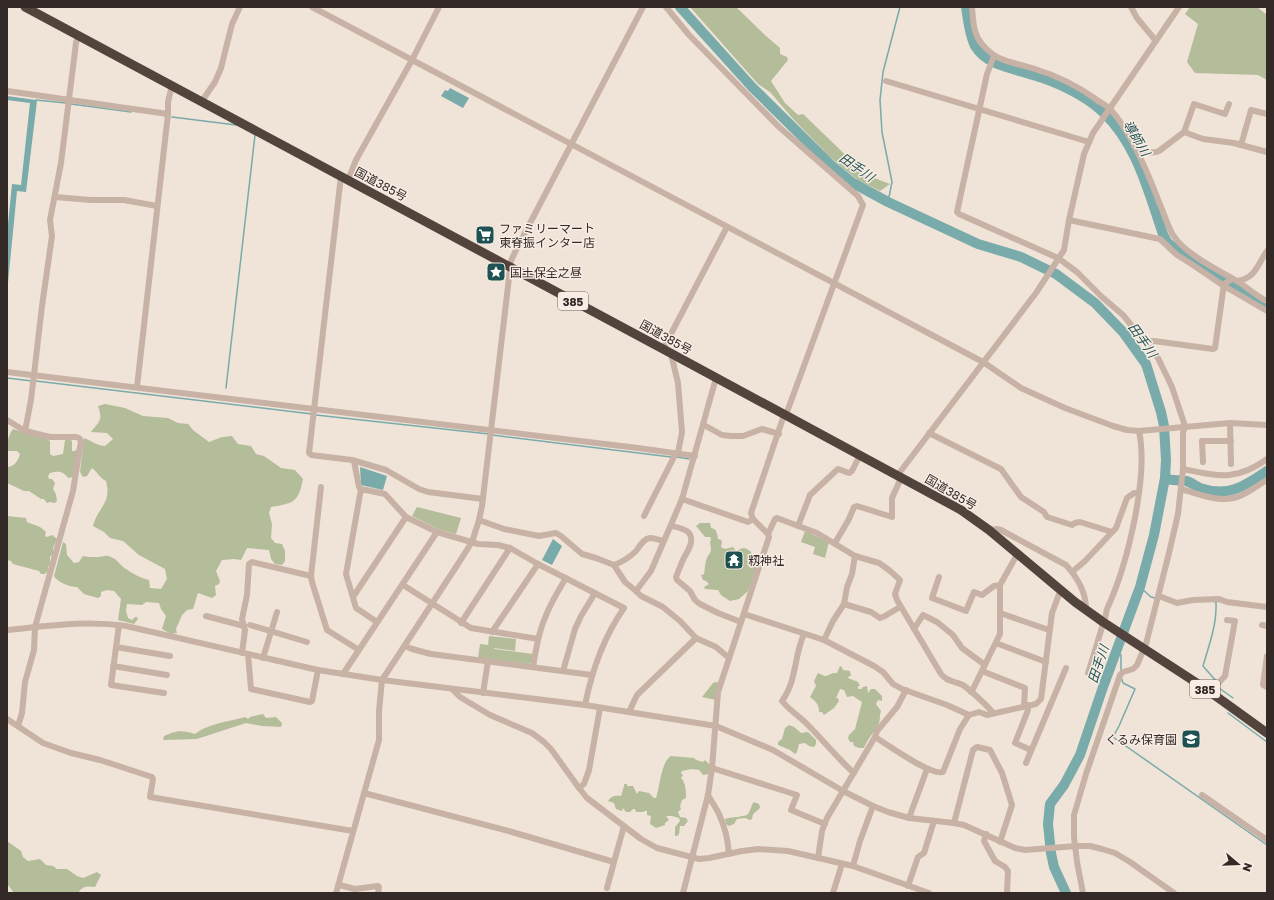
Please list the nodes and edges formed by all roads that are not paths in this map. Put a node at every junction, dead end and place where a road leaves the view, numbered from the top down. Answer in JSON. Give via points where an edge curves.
{"nodes":[{"id":1,"x":25,"y":7,"type":"edge"},
{"id":2,"x":240,"y":7,"type":"edge"},
{"id":3,"x":312,"y":7,"type":"edge"},
{"id":4,"x":439,"y":7,"type":"edge"},
{"id":5,"x":644,"y":7,"type":"edge"},
{"id":6,"x":666,"y":7,"type":"edge"},
{"id":7,"x":972,"y":7,"type":"edge"},
{"id":8,"x":1131,"y":7,"type":"edge"},
{"id":9,"x":1179,"y":7,"type":"edge"},
{"id":10,"x":80,"y":36,"type":"junction"},
{"id":11,"x":1156,"y":41,"type":"junction"},
{"id":12,"x":994,"y":56,"type":"junction"},
{"id":13,"x":412,"y":60,"type":"junction"},
{"id":14,"x":886,"y":81,"type":"dead end"},
{"id":15,"x":172,"y":85,"type":"junction"},
{"id":16,"x":7,"y":91,"type":"edge"},
{"id":17,"x":69,"y":100,"type":"junction"},
{"id":18,"x":204,"y":102,"type":"junction"},
{"id":19,"x":1229,"y":104,"type":"dead end"},
{"id":20,"x":1109,"y":109,"type":"junction"},
{"id":21,"x":979,"y":110,"type":"junction"},
{"id":22,"x":168,"y":114,"type":"junction"},
{"id":23,"x":1267,"y":114,"type":"edge"},
{"id":24,"x":1184,"y":132,"type":"junction"},
{"id":25,"x":1089,"y":142,"type":"junction"},
{"id":26,"x":571,"y":144,"type":"junction"},
{"id":27,"x":1241,"y":145,"type":"junction"},
{"id":28,"x":1134,"y":146,"type":"junction"},
{"id":29,"x":1267,"y":152,"type":"edge"},
{"id":30,"x":345,"y":178,"type":"junction"},
{"id":31,"x":55,"y":197,"type":"junction"},
{"id":32,"x":157,"y":206,"type":"junction"},
{"id":33,"x":1069,"y":220,"type":"junction"},
{"id":34,"x":727,"y":227,"type":"junction"},
{"id":35,"x":1267,"y":251,"type":"edge"},
{"id":36,"x":1058,"y":258,"type":"junction"},
{"id":37,"x":511,"y":267,"type":"junction"},
{"id":38,"x":1235,"y":280,"type":"junction"},
{"id":39,"x":834,"y":283,"type":"junction"},
{"id":40,"x":1224,"y":285,"type":"junction"},
{"id":41,"x":1267,"y":301,"type":"edge"},
{"id":42,"x":1267,"y":311,"type":"edge"},
{"id":43,"x":1145,"y":342,"type":"junction"},
{"id":44,"x":663,"y":349,"type":"junction"},
{"id":45,"x":672,"y":354,"type":"junction"},
{"id":46,"x":983,"y":362,"type":"junction"},
{"id":47,"x":7,"y":372,"type":"edge"},
{"id":48,"x":34,"y":375,"type":"junction"},
{"id":49,"x":716,"y":378,"type":"junction"},
{"id":50,"x":137,"y":387,"type":"junction"},
{"id":51,"x":314,"y":408,"type":"junction"},
{"id":52,"x":784,"y":415,"type":"junction"},
{"id":53,"x":7,"y":420,"type":"edge"},
{"id":54,"x":1230,"y":424,"type":"junction"},
{"id":55,"x":704,"y":425,"type":"junction"},
{"id":56,"x":1267,"y":425,"type":"edge"},
{"id":57,"x":1183,"y":426,"type":"junction"},
{"id":58,"x":492,"y":430,"type":"junction"},
{"id":59,"x":1140,"y":430,"type":"junction"},
{"id":60,"x":25,"y":431,"type":"junction"},
{"id":61,"x":929,"y":433,"type":"junction"},
{"id":62,"x":779,"y":434,"type":"junction"},
{"id":63,"x":1230,"y":440,"type":"junction"},
{"id":64,"x":677,"y":453,"type":"junction"},
{"id":65,"x":860,"y":455,"type":"junction"},
{"id":66,"x":694,"y":456,"type":"junction"},
{"id":67,"x":1267,"y":460,"type":"edge"},
{"id":68,"x":354,"y":461,"type":"junction"},
{"id":69,"x":1203,"y":462,"type":"dead end"},
{"id":70,"x":1231,"y":464,"type":"dead end"},
{"id":71,"x":1183,"y":472,"type":"junction"},
{"id":72,"x":899,"y":477,"type":"junction"},
{"id":73,"x":1267,"y":480,"type":"edge"},
{"id":74,"x":321,"y":487,"type":"dead end"},
{"id":75,"x":1181,"y":489,"type":"junction"},
{"id":76,"x":361,"y":490,"type":"junction"},
{"id":77,"x":1138,"y":493,"type":"junction"},
{"id":78,"x":483,"y":499,"type":"junction"},
{"id":79,"x":682,"y":499,"type":"junction"},
{"id":80,"x":644,"y":516,"type":"dead end"},
{"id":81,"x":406,"y":517,"type":"junction"},
{"id":82,"x":753,"y":519,"type":"junction"},
{"id":83,"x":480,"y":520,"type":"junction"},
{"id":84,"x":671,"y":526,"type":"junction"},
{"id":85,"x":798,"y":526,"type":"junction"},
{"id":86,"x":989,"y":530,"type":"junction"},
{"id":87,"x":437,"y":532,"type":"junction"},
{"id":88,"x":1112,"y":532,"type":"junction"},
{"id":89,"x":768,"y":534,"type":"junction"},
{"id":90,"x":663,"y":541,"type":"junction"},
{"id":91,"x":472,"y":542,"type":"junction"},
{"id":92,"x":835,"y":543,"type":"junction"},
{"id":93,"x":510,"y":548,"type":"junction"},
{"id":94,"x":1018,"y":553,"type":"junction"},
{"id":95,"x":855,"y":556,"type":"junction"},
{"id":96,"x":538,"y":564,"type":"junction"},
{"id":97,"x":614,"y":565,"type":"junction"},
{"id":98,"x":1072,"y":572,"type":"junction"},
{"id":99,"x":311,"y":576,"type":"junction"},
{"id":100,"x":939,"y":577,"type":"dead end"},
{"id":101,"x":566,"y":578,"type":"junction"},
{"id":102,"x":403,"y":585,"type":"junction"},
{"id":103,"x":1000,"y":585,"type":"junction"},
{"id":104,"x":1061,"y":589,"type":"junction"},
{"id":105,"x":636,"y":591,"type":"junction"},
{"id":106,"x":595,"y":593,"type":"junction"},
{"id":107,"x":1159,"y":596,"type":"junction"},
{"id":108,"x":353,"y":597,"type":"junction"},
{"id":109,"x":432,"y":604,"type":"junction"},
{"id":110,"x":844,"y":604,"type":"junction"},
{"id":111,"x":900,"y":607,"type":"junction"},
{"id":112,"x":1267,"y":607,"type":"edge"},
{"id":113,"x":1086,"y":610,"type":"junction"},
{"id":114,"x":277,"y":612,"type":"dead end"},
{"id":115,"x":1000,"y":613,"type":"junction"},
{"id":116,"x":744,"y":614,"type":"junction"},
{"id":117,"x":206,"y":616,"type":"dead end"},
{"id":118,"x":1227,"y":620,"type":"dead end"},
{"id":119,"x":377,"y":622,"type":"junction"},
{"id":120,"x":741,"y":622,"type":"junction"},
{"id":121,"x":1103,"y":622,"type":"junction"},
{"id":122,"x":461,"y":623,"type":"junction"},
{"id":123,"x":119,"y":625,"type":"junction"},
{"id":124,"x":247,"y":626,"type":"junction"},
{"id":125,"x":35,"y":627,"type":"junction"},
{"id":126,"x":914,"y":629,"type":"junction"},
{"id":127,"x":7,"y":630,"type":"edge"},
{"id":128,"x":1049,"y":630,"type":"junction"},
{"id":129,"x":271,"y":632,"type":"junction"},
{"id":130,"x":492,"y":632,"type":"junction"},
{"id":131,"x":804,"y":634,"type":"junction"},
{"id":132,"x":696,"y":638,"type":"junction"},
{"id":133,"x":538,"y":639,"type":"junction"},
{"id":134,"x":824,"y":640,"type":"junction"},
{"id":135,"x":307,"y":642,"type":"dead end"},
{"id":136,"x":996,"y":643,"type":"junction"},
{"id":137,"x":405,"y":646,"type":"junction"},
{"id":138,"x":116,"y":647,"type":"junction"},
{"id":139,"x":1143,"y":648,"type":"junction"},
{"id":140,"x":359,"y":650,"type":"junction"},
{"id":141,"x":245,"y":654,"type":"junction"},
{"id":142,"x":170,"y":656,"type":"dead end"},
{"id":143,"x":1267,"y":656,"type":"edge"},
{"id":144,"x":263,"y":658,"type":"junction"},
{"id":145,"x":729,"y":658,"type":"junction"},
{"id":146,"x":488,"y":661,"type":"junction"},
{"id":147,"x":1046,"y":662,"type":"junction"},
{"id":148,"x":113,"y":666,"type":"junction"},
{"id":149,"x":533,"y":667,"type":"junction"},
{"id":150,"x":984,"y":668,"type":"junction"},
{"id":151,"x":1066,"y":668,"type":"dead end"},
{"id":152,"x":318,"y":670,"type":"junction"},
{"id":153,"x":563,"y":671,"type":"junction"},
{"id":154,"x":1088,"y":673,"type":"dead end"},
{"id":155,"x":343,"y":674,"type":"junction"},
{"id":156,"x":167,"y":675,"type":"dead end"},
{"id":157,"x":592,"y":675,"type":"junction"},
{"id":158,"x":382,"y":680,"type":"junction"},
{"id":159,"x":1215,"y":686,"type":"junction"},
{"id":160,"x":1267,"y":687,"type":"edge"},
{"id":161,"x":452,"y":689,"type":"junction"},
{"id":162,"x":906,"y":690,"type":"junction"},
{"id":163,"x":971,"y":692,"type":"junction"},
{"id":164,"x":483,"y":693,"type":"junction"},
{"id":165,"x":164,"y":694,"type":"dead end"},
{"id":166,"x":1039,"y":701,"type":"junction"},
{"id":167,"x":585,"y":705,"type":"junction"},
{"id":168,"x":1026,"y":706,"type":"junction"},
{"id":169,"x":1050,"y":706,"type":"junction"},
{"id":170,"x":600,"y":708,"type":"junction"},
{"id":171,"x":629,"y":712,"type":"junction"},
{"id":172,"x":991,"y":714,"type":"junction"},
{"id":173,"x":969,"y":715,"type":"junction"},
{"id":174,"x":7,"y":719,"type":"edge"},
{"id":175,"x":18,"y":726,"type":"junction"},
{"id":176,"x":716,"y":726,"type":"junction"},
{"id":177,"x":1267,"y":733,"type":"edge"},
{"id":178,"x":875,"y":737,"type":"junction"},
{"id":179,"x":1031,"y":750,"type":"junction"},
{"id":180,"x":1026,"y":763,"type":"dead end"},
{"id":181,"x":712,"y":768,"type":"junction"},
{"id":182,"x":927,"y":769,"type":"junction"},
{"id":183,"x":854,"y":773,"type":"junction"},
{"id":184,"x":579,"y":788,"type":"junction"},
{"id":185,"x":844,"y":791,"type":"junction"},
{"id":186,"x":364,"y":793,"type":"junction"},
{"id":187,"x":708,"y":795,"type":"junction"},
{"id":188,"x":1202,"y":795,"type":"dead end"},
{"id":189,"x":873,"y":806,"type":"junction"},
{"id":190,"x":909,"y":818,"type":"junction"},
{"id":191,"x":934,"y":821,"type":"junction"},
{"id":192,"x":954,"y":823,"type":"junction"},
{"id":193,"x":825,"y":824,"type":"junction"},
{"id":194,"x":624,"y":826,"type":"junction"},
{"id":195,"x":353,"y":831,"type":"junction"},
{"id":196,"x":986,"y":834,"type":"junction"},
{"id":197,"x":1267,"y":840,"type":"edge"},
{"id":198,"x":1000,"y":842,"type":"junction"},
{"id":199,"x":1074,"y":846,"type":"junction"},
{"id":200,"x":729,"y":854,"type":"junction"},
{"id":201,"x":692,"y":858,"type":"junction"},
{"id":202,"x":818,"y":858,"type":"junction"},
{"id":203,"x":614,"y":862,"type":"junction"},
{"id":204,"x":842,"y":864,"type":"junction"},
{"id":205,"x":853,"y":866,"type":"junction"},
{"id":206,"x":339,"y":885,"type":"junction"},
{"id":207,"x":908,"y":886,"type":"junction"},
{"id":208,"x":607,"y":888,"type":"dead end"},
{"id":209,"x":915,"y":891,"type":"edge"},
{"id":210,"x":336,"y":893,"type":"edge"},
{"id":211,"x":378,"y":893,"type":"edge"},
{"id":212,"x":683,"y":893,"type":"edge"},
{"id":213,"x":833,"y":893,"type":"edge"},
{"id":214,"x":930,"y":893,"type":"edge"},
{"id":215,"x":1008,"y":893,"type":"edge"},
{"id":216,"x":1083,"y":893,"type":"edge"},
{"id":217,"x":1174,"y":893,"type":"edge"}],
"edges":[{"from":1,"to":10,"type":"highway","name":"国道385号","number":"385"},
{"from":2,"to":18,"type":"street","via":[[232,24],[215,82]]},
{"from":3,"to":13,"type":"street"},
{"from":4,"to":13,"type":"street"},
{"from":5,"to":26,"type":"street"},
{"from":6,"to":39,"type":"street","via":[[689,35],[779,127],[858,196],[863,205]]},
{"from":7,"to":12,"type":"street","via":[[977,36],[981,44]]},
{"from":8,"to":11,"type":"street"},
{"from":9,"to":11,"type":"street"},
{"from":10,"to":15,"type":"highway","name":"国道385号","number":"385"},
{"from":10,"to":17,"type":"street","via":[[76,42]]},
{"from":11,"to":20,"type":"street"},
{"from":12,"to":20,"type":"street","via":[[1066,80]]},
{"from":12,"to":21,"type":"street","via":[[988,68]]},
{"from":13,"to":26,"type":"street"},
{"from":13,"to":30,"type":"street"},
{"from":14,"to":21,"type":"street"},
{"from":15,"to":18,"type":"highway","name":"国道385号","number":"385"},
{"from":15,"to":22,"type":"street"},
{"from":16,"to":17,"type":"street"},
{"from":17,"to":22,"type":"street"},
{"from":17,"to":31,"type":"street"},
{"from":18,"to":30,"type":"highway","name":"国道385号","number":"385"},
{"from":19,"to":24,"type":"street","via":[[1225,114],[1194,104]]},
{"from":20,"to":25,"type":"street"},
{"from":20,"to":28,"type":"street"},
{"from":21,"to":25,"type":"street"},
{"from":21,"to":36,"type":"street","via":[[957,212]]},
{"from":22,"to":32,"type":"street"},
{"from":23,"to":27,"type":"street","via":[[1251,110]]},
{"from":24,"to":27,"type":"street","via":[[1212,141]]},
{"from":24,"to":28,"type":"street","via":[[1155,153]]},
{"from":25,"to":33,"type":"street"},
{"from":26,"to":34,"type":"street"},
{"from":26,"to":37,"type":"street","via":[[516,250]]},
{"from":27,"to":29,"type":"street"},
{"from":28,"to":38,"type":"street","via":[[1174,236],[1188,250]]},
{"from":30,"to":37,"type":"highway","name":"国道385号","number":"385"},
{"from":30,"to":51,"type":"street"},
{"from":31,"to":32,"type":"street","via":[[124,200]]},
{"from":31,"to":48,"type":"street","via":[[50,220],[52,236]]},
{"from":32,"to":50,"type":"street"},
{"from":33,"to":36,"type":"street","via":[[1064,250]]},
{"from":33,"to":40,"type":"street","via":[[1160,239],[1177,255]]},
{"from":34,"to":39,"type":"street"},
{"from":34,"to":44,"type":"street"},
{"from":35,"to":38,"type":"street","via":[[1252,275],[1245,280]]},
{"from":36,"to":43,"type":"street","via":[[1123,315]]},
{"from":36,"to":46,"type":"street","via":[[1036,293]]},
{"from":37,"to":44,"type":"highway","name":"国道385号","number":"385"},
{"from":37,"to":58,"type":"street"},
{"from":38,"to":40,"type":"street"},
{"from":38,"to":41,"type":"street"},
{"from":39,"to":46,"type":"street"},
{"from":39,"to":52,"type":"street"},
{"from":40,"to":42,"type":"street"},
{"from":40,"to":43,"type":"street","via":[[1215,348]]},
{"from":43,"to":57,"type":"street","via":[[1158,358],[1172,387]]},
{"from":44,"to":45,"type":"highway","name":"国道385号","number":"385"},
{"from":45,"to":49,"type":"highway","name":"国道385号","number":"385"},
{"from":45,"to":64,"type":"street","via":[[678,384],[682,432]]},
{"from":46,"to":59,"type":"street","via":[[1021,388],[1065,408],[1113,426]]},
{"from":46,"to":61,"type":"street"},
{"from":47,"to":48,"type":"street"},
{"from":48,"to":50,"type":"street"},
{"from":48,"to":60,"type":"street"},
{"from":49,"to":52,"type":"highway","name":"国道385号","number":"385"},
{"from":49,"to":55,"type":"street"},
{"from":50,"to":51,"type":"street"},
{"from":51,"to":58,"type":"street"},
{"from":51,"to":68,"type":"street","via":[[309,453]]},
{"from":52,"to":62,"type":"street"},
{"from":52,"to":65,"type":"highway","name":"国道385号","number":"385"},
{"from":53,"to":60,"type":"street"},
{"from":54,"to":56,"type":"street"},
{"from":54,"to":57,"type":"street"},
{"from":54,"to":63,"type":"street"},
{"from":55,"to":62,"type":"street","via":[[722,435],[743,436],[762,429]]},
{"from":55,"to":66,"type":"street"},
{"from":57,"to":59,"type":"street"},
{"from":57,"to":71,"type":"street"},
{"from":58,"to":64,"type":"street"},
{"from":58,"to":78,"type":"street"},
{"from":59,"to":77,"type":"street"},
{"from":60,"to":125,"type":"street","via":[[50,437],[76,437],[81,441],[73,491]]},
{"from":61,"to":72,"type":"street"},
{"from":61,"to":88,"type":"street","via":[[1001,469],[1021,497],[1044,512],[1047,517],[1072,525],[1080,522]]},
{"from":62,"to":82,"type":"street","via":[[751,513]]},
{"from":63,"to":69,"type":"street","via":[[1202,441]]},
{"from":63,"to":70,"type":"street"},
{"from":64,"to":66,"type":"street"},
{"from":64,"to":80,"type":"street"},
{"from":65,"to":72,"type":"highway","name":"国道385号","number":"385"},
{"from":65,"to":85,"type":"street","via":[[852,471],[849,473],[838,469],[814,490]]},
{"from":66,"to":79,"type":"street"},
{"from":67,"to":71,"type":"street","via":[[1238,475]]},
{"from":68,"to":76,"type":"street"},
{"from":68,"to":78,"type":"street","via":[[386,470],[428,492]]},
{"from":71,"to":75,"type":"street"},
{"from":72,"to":86,"type":"highway","name":"国道385号","number":"385","via":[[961,510]]},
{"from":72,"to":92,"type":"street","via":[[892,498],[892,517],[854,507]]},
{"from":73,"to":75,"type":"street","via":[[1246,493],[1231,498],[1208,498]]},
{"from":74,"to":99,"type":"street"},
{"from":75,"to":107,"type":"street"},
{"from":76,"to":81,"type":"street","via":[[385,494]]},
{"from":76,"to":108,"type":"street","via":[[346,574]]},
{"from":77,"to":88,"type":"street","via":[[1127,498],[1119,524]]},
{"from":77,"to":121,"type":"street","via":[[1126,555]]},
{"from":78,"to":83,"type":"street"},
{"from":79,"to":82,"type":"street","via":[[748,522]]},
{"from":79,"to":84,"type":"street"},
{"from":81,"to":87,"type":"street"},
{"from":81,"to":108,"type":"street"},
{"from":82,"to":89,"type":"street"},
{"from":83,"to":91,"type":"street"},
{"from":83,"to":97,"type":"street","via":[[504,529],[539,536],[556,533],[582,554]]},
{"from":84,"to":90,"type":"street"},
{"from":84,"to":120,"type":"street","via":[[688,532],[690,537],[689,549],[682,561],[677,580],[700,604]]},
{"from":85,"to":89,"type":"street","via":[[777,518]]},
{"from":85,"to":92,"type":"street"},
{"from":86,"to":94,"type":"highway","name":"国道385号","number":"385"},
{"from":86,"to":98,"type":"street","via":[[997,529],[1007,533],[1066,565]]},
{"from":87,"to":91,"type":"street"},
{"from":87,"to":102,"type":"street"},
{"from":88,"to":98,"type":"street","via":[[1085,562]]},
{"from":89,"to":116,"type":"street"},
{"from":90,"to":97,"type":"street","via":[[648,538],[630,556]]},
{"from":90,"to":105,"type":"street","via":[[651,571]]},
{"from":91,"to":93,"type":"street"},
{"from":91,"to":109,"type":"street"},
{"from":92,"to":95,"type":"street"},
{"from":93,"to":96,"type":"street"},
{"from":93,"to":122,"type":"street"},
{"from":94,"to":103,"type":"street"},
{"from":94,"to":104,"type":"highway","name":"国道385号","number":"385"},
{"from":95,"to":110,"type":"street"},
{"from":95,"to":111,"type":"street","via":[[879,563],[900,580],[895,594]]},
{"from":96,"to":101,"type":"street"},
{"from":96,"to":130,"type":"street"},
{"from":97,"to":105,"type":"street","via":[[625,582]]},
{"from":98,"to":113,"type":"street","via":[[1084,595]]},
{"from":99,"to":124,"type":"street","via":[[252,562],[242,619]]},
{"from":99,"to":140,"type":"street","via":[[328,630]]},
{"from":100,"to":103,"type":"street","via":[[932,598],[966,611],[974,592],[982,595],[994,586]]},
{"from":101,"to":106,"type":"street"},
{"from":101,"to":133,"type":"street","via":[[544,618]]},
{"from":102,"to":109,"type":"street"},
{"from":102,"to":119,"type":"street"},
{"from":103,"to":115,"type":"street"},
{"from":104,"to":113,"type":"highway","name":"国道385号","number":"385"},
{"from":104,"to":128,"type":"street"},
{"from":105,"to":132,"type":"street","via":[[680,621]]},
{"from":106,"to":153,"type":"street","via":[[575,629]]},
{"from":106,"to":157,"type":"street","via":[[624,608],[609,630]]},
{"from":107,"to":112,"type":"street","via":[[1177,603],[1219,599]]},
{"from":107,"to":139,"type":"street"},
{"from":108,"to":119,"type":"street","via":[[356,608]]},
{"from":109,"to":122,"type":"street"},
{"from":109,"to":137,"type":"street"},
{"from":110,"to":111,"type":"street","via":[[871,612],[880,618]]},
{"from":110,"to":134,"type":"street"},
{"from":111,"to":126,"type":"street"},
{"from":113,"to":121,"type":"highway","name":"国道385号","number":"385"},
{"from":114,"to":129,"type":"street"},
{"from":115,"to":128,"type":"street"},
{"from":115,"to":136,"type":"street","via":[[1000,634]]},
{"from":116,"to":120,"type":"street"},
{"from":116,"to":131,"type":"street"},
{"from":117,"to":124,"type":"street"},
{"from":118,"to":159,"type":"street","via":[[1234,621],[1225,676]]},
{"from":119,"to":140,"type":"street"},
{"from":120,"to":145,"type":"street"},
{"from":121,"to":139,"type":"highway","name":"国道385号","number":"385"},
{"from":121,"to":154,"type":"street"},
{"from":122,"to":130,"type":"street","via":[[477,630]]},
{"from":123,"to":125,"type":"street","via":[[87,623]]},
{"from":123,"to":138,"type":"street"},
{"from":123,"to":141,"type":"street"},
{"from":124,"to":129,"type":"street"},
{"from":124,"to":141,"type":"street"},
{"from":125,"to":127,"type":"street"},
{"from":125,"to":175,"type":"street","via":[[34,650],[25,682]]},
{"from":126,"to":150,"type":"street","via":[[923,615],[937,622]]},
{"from":126,"to":163,"type":"street","via":[[944,678],[964,686]]},
{"from":128,"to":147,"type":"street"},
{"from":129,"to":135,"type":"street"},
{"from":129,"to":144,"type":"street"},
{"from":130,"to":133,"type":"street"},
{"from":131,"to":134,"type":"street"},
{"from":131,"to":183,"type":"street","via":[[799,644],[792,682],[782,701]]},
{"from":132,"to":145,"type":"street","via":[[716,647]]},
{"from":132,"to":171,"type":"street","via":[[637,695]]},
{"from":133,"to":149,"type":"street"},
{"from":134,"to":162,"type":"street","via":[[874,666],[893,684]]},
{"from":136,"to":147,"type":"street"},
{"from":136,"to":150,"type":"street"},
{"from":137,"to":146,"type":"street","via":[[431,654]]},
{"from":137,"to":158,"type":"street"},
{"from":138,"to":142,"type":"street"},
{"from":138,"to":148,"type":"street"},
{"from":139,"to":159,"type":"highway","name":"国道385号","number":"385"},
{"from":139,"to":199,"type":"street","via":[[1137,665],[1120,675],[1110,702],[1074,815]]},
{"from":140,"to":155,"type":"street"},
{"from":141,"to":144,"type":"street"},
{"from":141,"to":152,"type":"street","via":[[251,689],[310,702]]},
{"from":143,"to":160,"type":"street","via":[[1263,685]]},
{"from":144,"to":152,"type":"street"},
{"from":145,"to":176,"type":"street","via":[[718,692]]},
{"from":146,"to":149,"type":"street"},
{"from":146,"to":164,"type":"street"},
{"from":147,"to":166,"type":"street"},
{"from":148,"to":156,"type":"street"},
{"from":148,"to":165,"type":"street","via":[[111,685]]},
{"from":149,"to":153,"type":"street"},
{"from":150,"to":163,"type":"street"},
{"from":150,"to":168,"type":"street","via":[[1025,688]]},
{"from":151,"to":169,"type":"street"},
{"from":152,"to":155,"type":"street"},
{"from":153,"to":157,"type":"street"},
{"from":155,"to":158,"type":"street"},
{"from":157,"to":167,"type":"street"},
{"from":158,"to":161,"type":"street"},
{"from":158,"to":186,"type":"street","via":[[379,740]]},
{"from":159,"to":177,"type":"highway","name":"国道385号","number":"385"},
{"from":161,"to":164,"type":"street"},
{"from":161,"to":184,"type":"street","via":[[460,697],[490,715],[532,733],[544,742]]},
{"from":162,"to":173,"type":"street","via":[[947,704]]},
{"from":162,"to":178,"type":"street","via":[[898,707],[877,731]]},
{"from":163,"to":172,"type":"street"},
{"from":164,"to":167,"type":"street"},
{"from":166,"to":168,"type":"street"},
{"from":166,"to":169,"type":"street"},
{"from":167,"to":170,"type":"street"},
{"from":168,"to":172,"type":"street"},
{"from":168,"to":179,"type":"street","via":[[1028,710],[1015,743]]},
{"from":169,"to":179,"type":"street"},
{"from":170,"to":171,"type":"street"},
{"from":170,"to":184,"type":"street","via":[[589,770],[584,784]]},
{"from":171,"to":176,"type":"street"},
{"from":172,"to":173,"type":"street","via":[[979,712]]},
{"from":173,"to":182,"type":"street","via":[[960,729],[943,772]]},
{"from":174,"to":175,"type":"street"},
{"from":175,"to":195,"type":"street","via":[[43,743],[152,777],[150,797]]},
{"from":176,"to":181,"type":"street"},
{"from":176,"to":185,"type":"street","via":[[773,750]]},
{"from":178,"to":182,"type":"street"},
{"from":178,"to":183,"type":"street"},
{"from":179,"to":180,"type":"street"},
{"from":181,"to":187,"type":"street"},
{"from":181,"to":193,"type":"street","via":[[797,795],[791,810]]},
{"from":182,"to":190,"type":"street"},
{"from":183,"to":185,"type":"street"},
{"from":184,"to":194,"type":"street","via":[[587,798]]},
{"from":185,"to":189,"type":"street"},
{"from":185,"to":193,"type":"street"},
{"from":186,"to":195,"type":"street"},
{"from":186,"to":203,"type":"street"},
{"from":187,"to":200,"type":"street","via":[[724,826]]},
{"from":187,"to":201,"type":"street"},
{"from":188,"to":197,"type":"street"},
{"from":189,"to":190,"type":"street"},
{"from":189,"to":205,"type":"street"},
{"from":190,"to":191,"type":"street"},
{"from":191,"to":192,"type":"street"},
{"from":191,"to":207,"type":"street","via":[[924,853],[918,857]]},
{"from":192,"to":196,"type":"street"},
{"from":192,"to":198,"type":"street","via":[[973,750],[977,747],[990,750],[1002,773],[1012,805]]},
{"from":193,"to":202,"type":"street"},
{"from":194,"to":201,"type":"street","via":[[648,844]]},
{"from":194,"to":203,"type":"street"},
{"from":195,"to":206,"type":"street"},
{"from":196,"to":198,"type":"street"},
{"from":196,"to":215,"type":"street","via":[[984,841],[992,856],[1008,871]]},
{"from":198,"to":199,"type":"street","via":[[1025,850]]},
{"from":199,"to":216,"type":"street"},
{"from":199,"to":217,"type":"street","via":[[1090,846],[1115,853]]},
{"from":200,"to":201,"type":"street"},
{"from":200,"to":202,"type":"street","via":[[747,850],[775,849]]},
{"from":201,"to":212,"type":"street"},
{"from":202,"to":204,"type":"street"},
{"from":203,"to":208,"type":"street"},
{"from":204,"to":205,"type":"street"},
{"from":204,"to":213,"type":"street"},
{"from":205,"to":207,"type":"street"},
{"from":206,"to":210,"type":"street"},
{"from":206,"to":211,"type":"street","via":[[355,889],[378,886]]},
{"from":207,"to":209,"type":"street"},
{"from":209,"to":214,"type":"street"}]}
